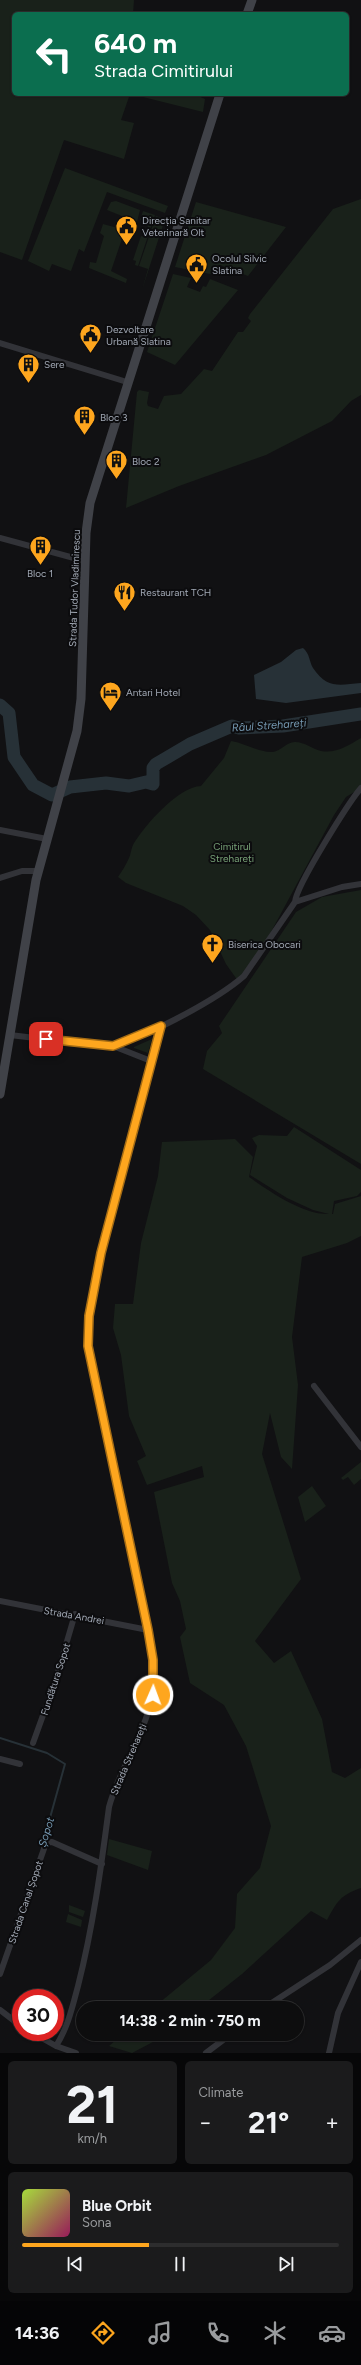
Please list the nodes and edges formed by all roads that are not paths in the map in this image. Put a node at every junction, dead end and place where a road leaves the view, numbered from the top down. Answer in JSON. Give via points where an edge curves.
{"nodes":[{"id":1,"x":252,"y":0,"type":"edge"},
{"id":2,"x":248,"y":12,"type":"edge"},
{"id":3,"x":219,"y":96,"type":"edge"},
{"id":4,"x":0,"y":344,"type":"edge"},
{"id":5,"x":127,"y":382,"type":"junction"},
{"id":6,"x":0,"y":538,"type":"edge"},
{"id":7,"x":85,"y":561,"type":"junction"},
{"id":8,"x":361,"y":788,"type":"edge"},
{"id":9,"x":0,"y":830,"type":"edge"},
{"id":10,"x":47,"y":839,"type":"junction"},
{"id":11,"x":38,"y":871,"type":"junction"},
{"id":12,"x":0,"y":878,"type":"edge"},
{"id":13,"x":360,"y":882,"type":"edge"},
{"id":14,"x":296,"y":902,"type":"junction"},
{"id":15,"x":161,"y":1026,"type":"junction"},
{"id":16,"x":10,"y":1035,"type":"junction"},
{"id":17,"x":113,"y":1046,"type":"junction"},
{"id":18,"x":151,"y":1061,"type":"junction"},
{"id":19,"x":0,"y":1094,"type":"edge"},
{"id":20,"x":314,"y":1386,"type":"dead end"},
{"id":21,"x":361,"y":1447,"type":"edge"},
{"id":22,"x":0,"y":1601,"type":"edge"},
{"id":23,"x":76,"y":1614,"type":"junction"},
{"id":24,"x":148,"y":1630,"type":"junction"},
{"id":25,"x":33,"y":1743,"type":"dead end"},
{"id":26,"x":0,"y":1759,"type":"edge"},
{"id":27,"x":20,"y":1764,"type":"dead end"},
{"id":28,"x":102,"y":1864,"type":"junction"},
{"id":29,"x":361,"y":1940,"type":"edge"},
{"id":30,"x":361,"y":1962,"type":"edge"},
{"id":31,"x":0,"y":1974,"type":"edge"},
{"id":32,"x":275,"y":2001,"type":"edge"},
{"id":33,"x":0,"y":2010,"type":"edge"},
{"id":34,"x":12,"y":2019,"type":"edge"},
{"id":35,"x":47,"y":2041,"type":"edge"},
{"id":36,"x":222,"y":2041,"type":"edge"},
{"id":37,"x":56,"y":2046,"type":"junction"},
{"id":38,"x":76,"y":2053,"type":"edge"},
{"id":39,"x":206,"y":2053,"type":"edge"},
{"id":40,"x":329,"y":2053,"type":"edge"}],
"edges":[{"from":1,"to":2,"type":"main road"},
{"from":3,"to":5,"type":"main road","name":"Strada Tudor Vladimirescu"},
{"from":4,"to":5,"type":"street"},
{"from":5,"to":7,"type":"main road","name":"Strada Tudor Vladimirescu","via":[[90,503]]},
{"from":6,"to":7,"type":"street"},
{"from":7,"to":10,"type":"main road","name":"Strada Tudor Vladimirescu","via":[[81,699],[77,732]]},
{"from":8,"to":14,"type":"street","via":[[324,844],[297,892]]},
{"from":9,"to":10,"type":"street"},
{"from":10,"to":11,"type":"main road","name":"Strada Tudor Vladimirescu"},
{"from":11,"to":12,"type":"street","via":[[22,871]]},
{"from":11,"to":16,"type":"main road","name":"Strada Tudor Vladimirescu"},
{"from":13,"to":14,"type":"street"},
{"from":14,"to":15,"type":"street","via":[[244,976]]},
{"from":15,"to":17,"type":"street"},
{"from":15,"to":18,"type":"street","name":"Strada Strehareți"},
{"from":16,"to":17,"type":"street"},
{"from":16,"to":19,"type":"main road","name":"Strada Tudor Vladimirescu"},
{"from":17,"to":18,"type":"street"},
{"from":18,"to":24,"type":"street","name":"Strada Strehareți","via":[[100,1260],[89,1316],[88,1346]]},
{"from":20,"to":21,"type":"street"},
{"from":22,"to":23,"type":"street","name":"Strada Andrei"},
{"from":23,"to":24,"type":"street","name":"Strada Andrei"},
{"from":23,"to":25,"type":"street","name":"Fundătura Sopot"},
{"from":24,"to":28,"type":"street","name":"Strada Strehareți","via":[[153,1660],[153,1695],[114,1789],[109,1807]]},
{"from":26,"to":27,"type":"street"},
{"from":28,"to":31,"type":"street","name":"Strada Canal Șopot","via":[[52,1842],[46,1843]]},
{"from":28,"to":37,"type":"street","name":"Strada Strehareți","via":[[95,1917],[85,1958],[66,2030]]},
{"from":29,"to":32,"type":"street","via":[[330,1965]]},
{"from":30,"to":40,"type":"street","via":[[338,2013]]},
{"from":33,"to":34,"type":"street"},
{"from":35,"to":37,"type":"street"},
{"from":36,"to":39,"type":"street"},
{"from":37,"to":38,"type":"street"}]}
